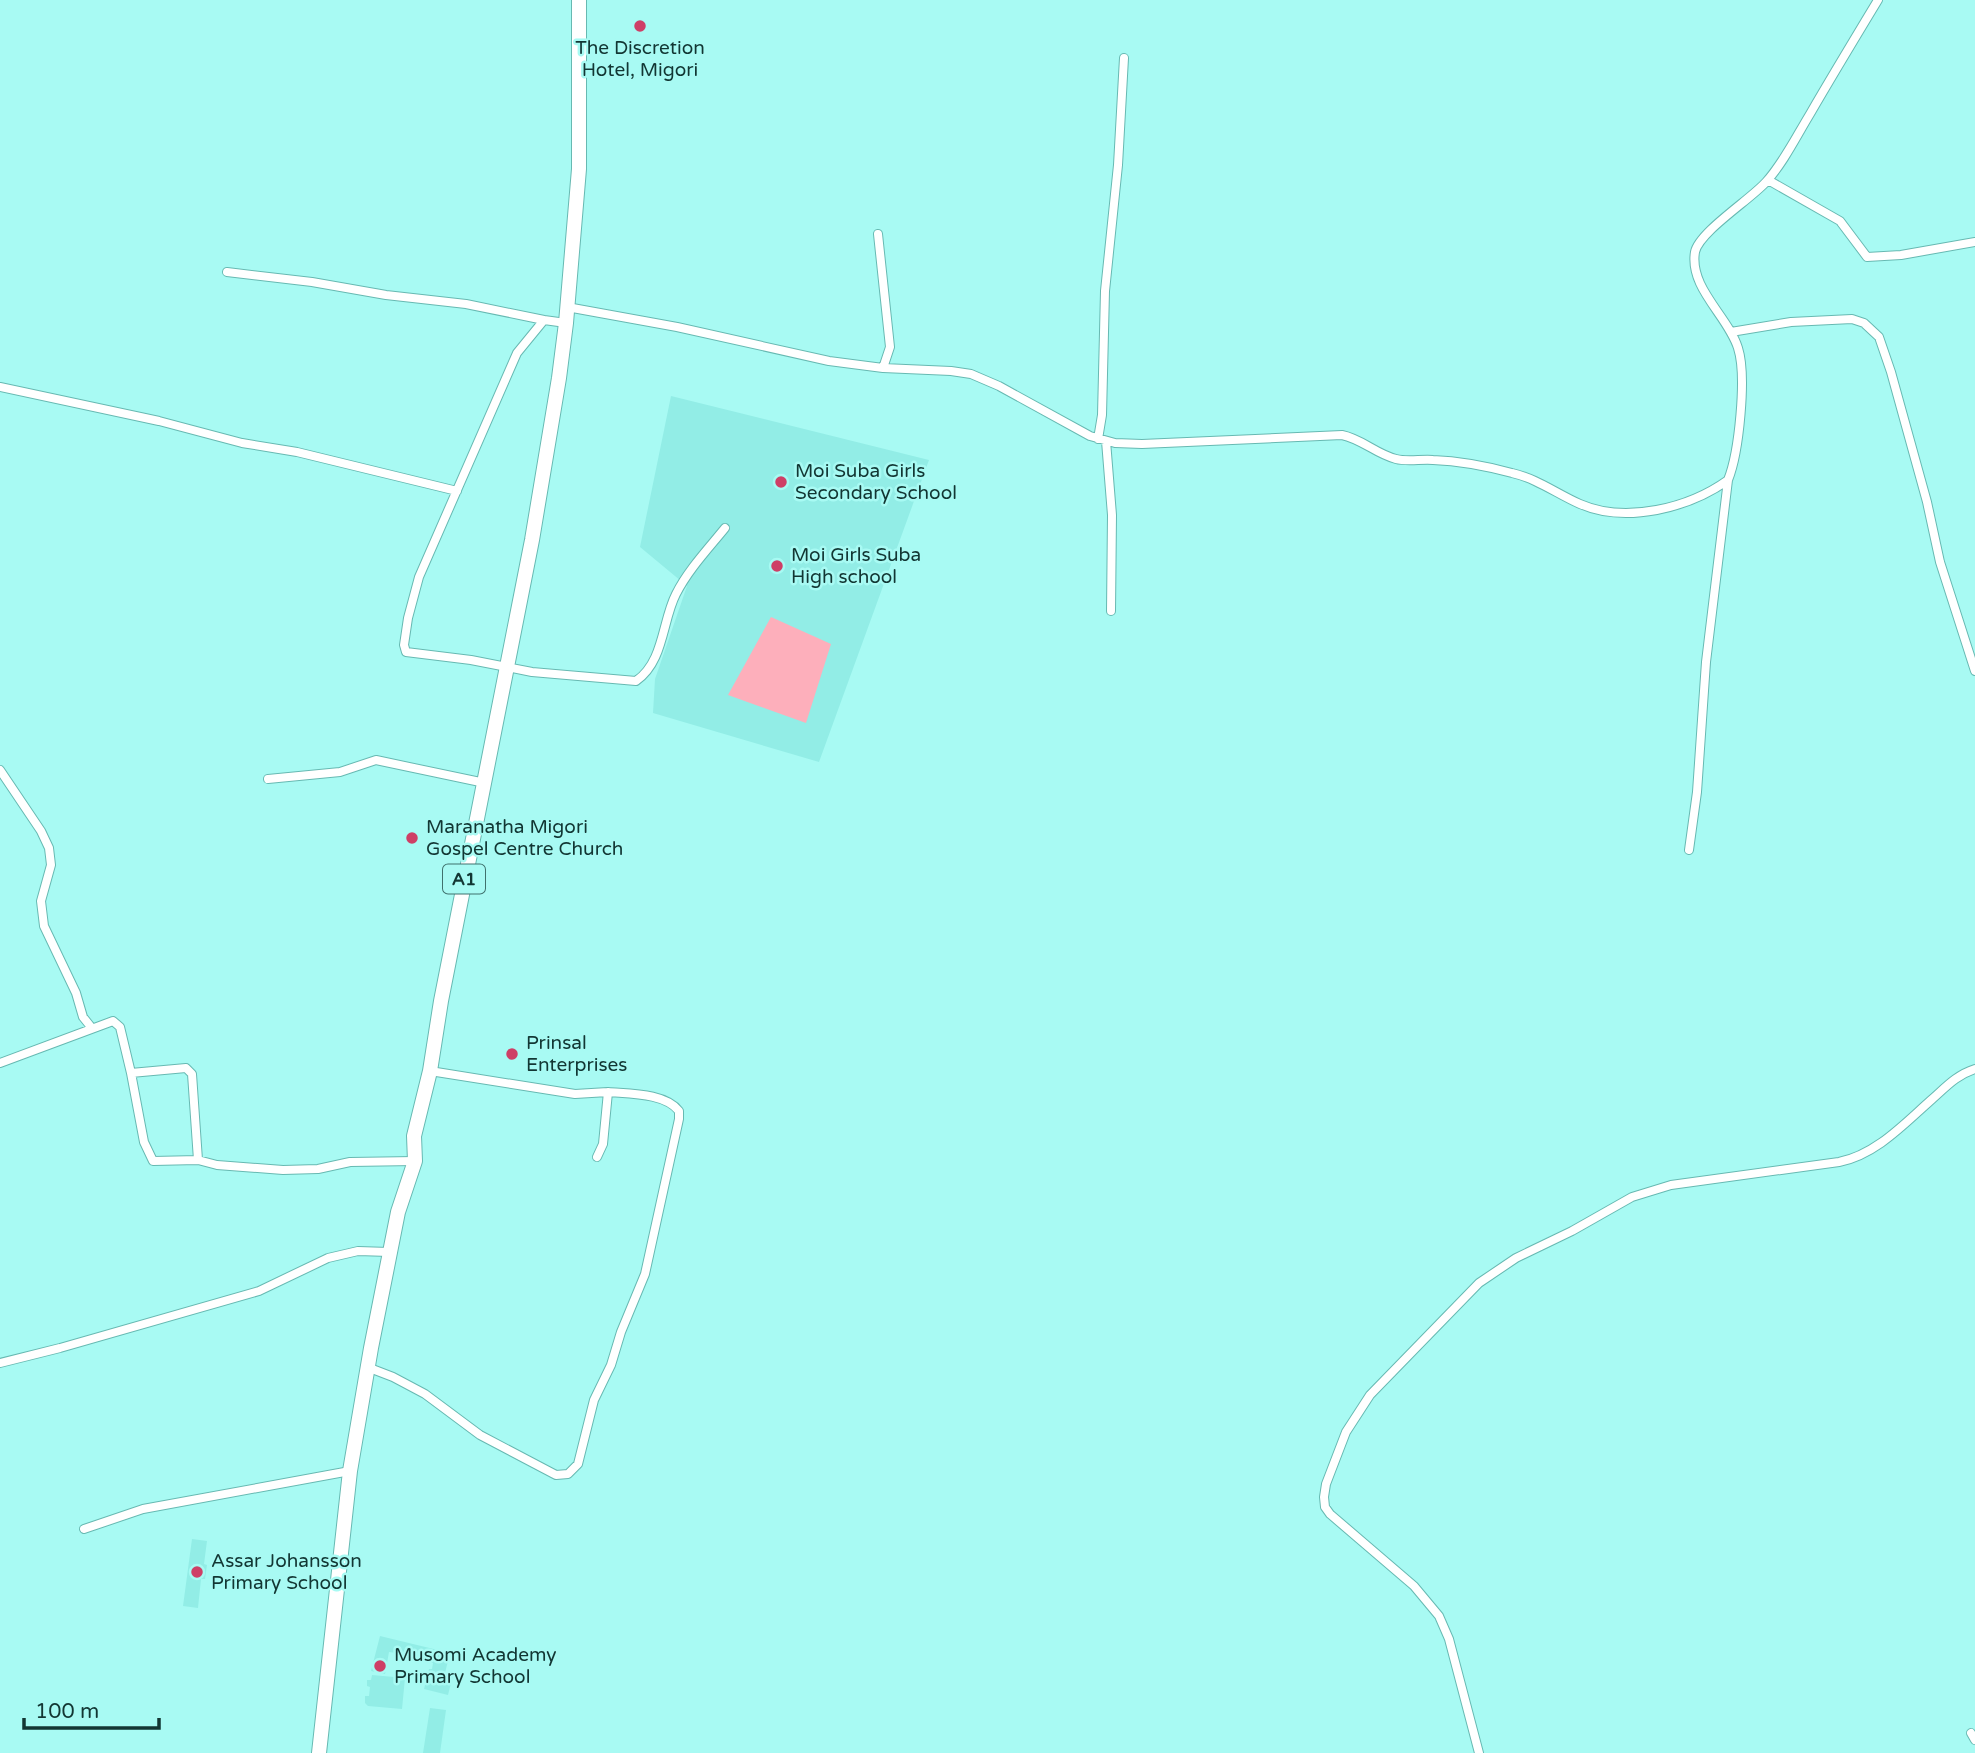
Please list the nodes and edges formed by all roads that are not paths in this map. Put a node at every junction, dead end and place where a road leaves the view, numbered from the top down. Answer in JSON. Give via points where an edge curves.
{"nodes":[{"id":1,"x":579,"y":0,"type":"edge"},
{"id":2,"x":1878,"y":0,"type":"edge"},
{"id":3,"x":1124,"y":58,"type":"dead end"},
{"id":4,"x":1768,"y":180,"type":"junction"},
{"id":5,"x":878,"y":234,"type":"dead end"},
{"id":6,"x":1975,"y":242,"type":"edge"},
{"id":7,"x":227,"y":272,"type":"dead end"},
{"id":8,"x":567,"y":307,"type":"junction"},
{"id":9,"x":544,"y":320,"type":"junction"},
{"id":10,"x":566,"y":323,"type":"junction"},
{"id":11,"x":1731,"y":332,"type":"junction"},
{"id":12,"x":883,"y":368,"type":"junction"},
{"id":13,"x":0,"y":387,"type":"edge"},
{"id":14,"x":1102,"y":440,"type":"junction"},
{"id":15,"x":1728,"y":480,"type":"junction"},
{"id":16,"x":457,"y":491,"type":"junction"},
{"id":17,"x":725,"y":528,"type":"dead end"},
{"id":18,"x":1111,"y":611,"type":"dead end"},
{"id":19,"x":507,"y":668,"type":"junction"},
{"id":20,"x":1975,"y":671,"type":"edge"},
{"id":21,"x":0,"y":770,"type":"edge"},
{"id":22,"x":268,"y":779,"type":"dead end"},
{"id":23,"x":485,"y":783,"type":"junction"},
{"id":24,"x":1689,"y":850,"type":"dead end"},
{"id":25,"x":91,"y":1027,"type":"junction"},
{"id":26,"x":0,"y":1063,"type":"edge"},
{"id":27,"x":1975,"y":1069,"type":"edge"},
{"id":28,"x":430,"y":1072,"type":"junction"},
{"id":29,"x":131,"y":1073,"type":"junction"},
{"id":30,"x":608,"y":1092,"type":"junction"},
{"id":31,"x":597,"y":1157,"type":"dead end"},
{"id":32,"x":198,"y":1160,"type":"junction"},
{"id":33,"x":415,"y":1161,"type":"junction"},
{"id":34,"x":389,"y":1252,"type":"junction"},
{"id":35,"x":0,"y":1363,"type":"edge"},
{"id":36,"x":368,"y":1367,"type":"junction"},
{"id":37,"x":350,"y":1471,"type":"junction"},
{"id":38,"x":84,"y":1529,"type":"dead end"},
{"id":39,"x":319,"y":1753,"type":"edge"},
{"id":40,"x":1479,"y":1753,"type":"edge"}],
"edges":[{"from":1,"to":8,"type":"highway","number":"A1","via":[[579,169]]},
{"from":2,"to":4,"type":"street"},
{"from":3,"to":14,"type":"street","via":[[1105,304]]},
{"from":4,"to":6,"type":"street","via":[[1840,221],[1867,257]]},
{"from":4,"to":11,"type":"street","via":[[1711,230],[1695,253],[1701,285]]},
{"from":5,"to":12,"type":"street","via":[[890,347]]},
{"from":7,"to":9,"type":"street","via":[[466,304]]},
{"from":8,"to":10,"type":"highway","number":"A1"},
{"from":8,"to":12,"type":"street"},
{"from":9,"to":10,"type":"street"},
{"from":9,"to":16,"type":"street","via":[[517,353]]},
{"from":10,"to":19,"type":"highway","number":"A1","via":[[544,481]]},
{"from":11,"to":15,"type":"street","via":[[1738,348],[1741,388]]},
{"from":11,"to":20,"type":"street","via":[[1843,319],[1864,323],[1879,337],[1940,562]]},
{"from":12,"to":14,"type":"street","via":[[971,374]]},
{"from":13,"to":16,"type":"street"},
{"from":14,"to":15,"type":"street","via":[[1142,444],[1342,435],[1360,439],[1396,459],[1456,461],[1515,473],[1579,504],[1612,513],[1679,504]]},
{"from":14,"to":18,"type":"street","via":[[1112,515]]},
{"from":15,"to":24,"type":"street"},
{"from":16,"to":19,"type":"street","via":[[415,587],[404,648],[409,654]]},
{"from":17,"to":19,"type":"street","via":[[676,593],[658,649],[646,673],[636,681]]},
{"from":19,"to":23,"type":"highway","number":"A1"},
{"from":21,"to":25,"type":"street","via":[[49,848],[51,866],[41,901],[44,926]]},
{"from":22,"to":23,"type":"street","via":[[340,772],[376,761]]},
{"from":23,"to":28,"type":"highway","number":"A1"},
{"from":25,"to":26,"type":"street"},
{"from":25,"to":29,"type":"street","via":[[107,1021],[120,1027]]},
{"from":27,"to":40,"type":"street","via":[[1951,1082],[1861,1157],[1646,1192],[1516,1258],[1470,1291],[1370,1395],[1337,1452],[1326,1484],[1325,1507],[1415,1586],[1438,1616],[1449,1639]]},
{"from":28,"to":30,"type":"street","via":[[575,1094]]},
{"from":28,"to":33,"type":"highway","number":"A1","via":[[414,1136]]},
{"from":29,"to":32,"type":"street","via":[[151,1159]]},
{"from":29,"to":32,"type":"street","via":[[186,1068],[192,1074]]},
{"from":30,"to":31,"type":"street","via":[[603,1144]]},
{"from":30,"to":36,"type":"street","via":[[673,1103],[679,1119],[645,1274],[594,1400],[578,1464],[568,1474],[556,1475],[480,1435],[425,1394]]},
{"from":32,"to":33,"type":"street","via":[[283,1170]]},
{"from":33,"to":34,"type":"highway","number":"A1"},
{"from":34,"to":35,"type":"street","via":[[358,1251],[328,1258],[259,1291]]},
{"from":34,"to":36,"type":"highway","number":"A1"},
{"from":36,"to":37,"type":"highway","number":"A1"},
{"from":37,"to":38,"type":"street","via":[[143,1509]]},
{"from":37,"to":39,"type":"highway","number":"A1"}]}
